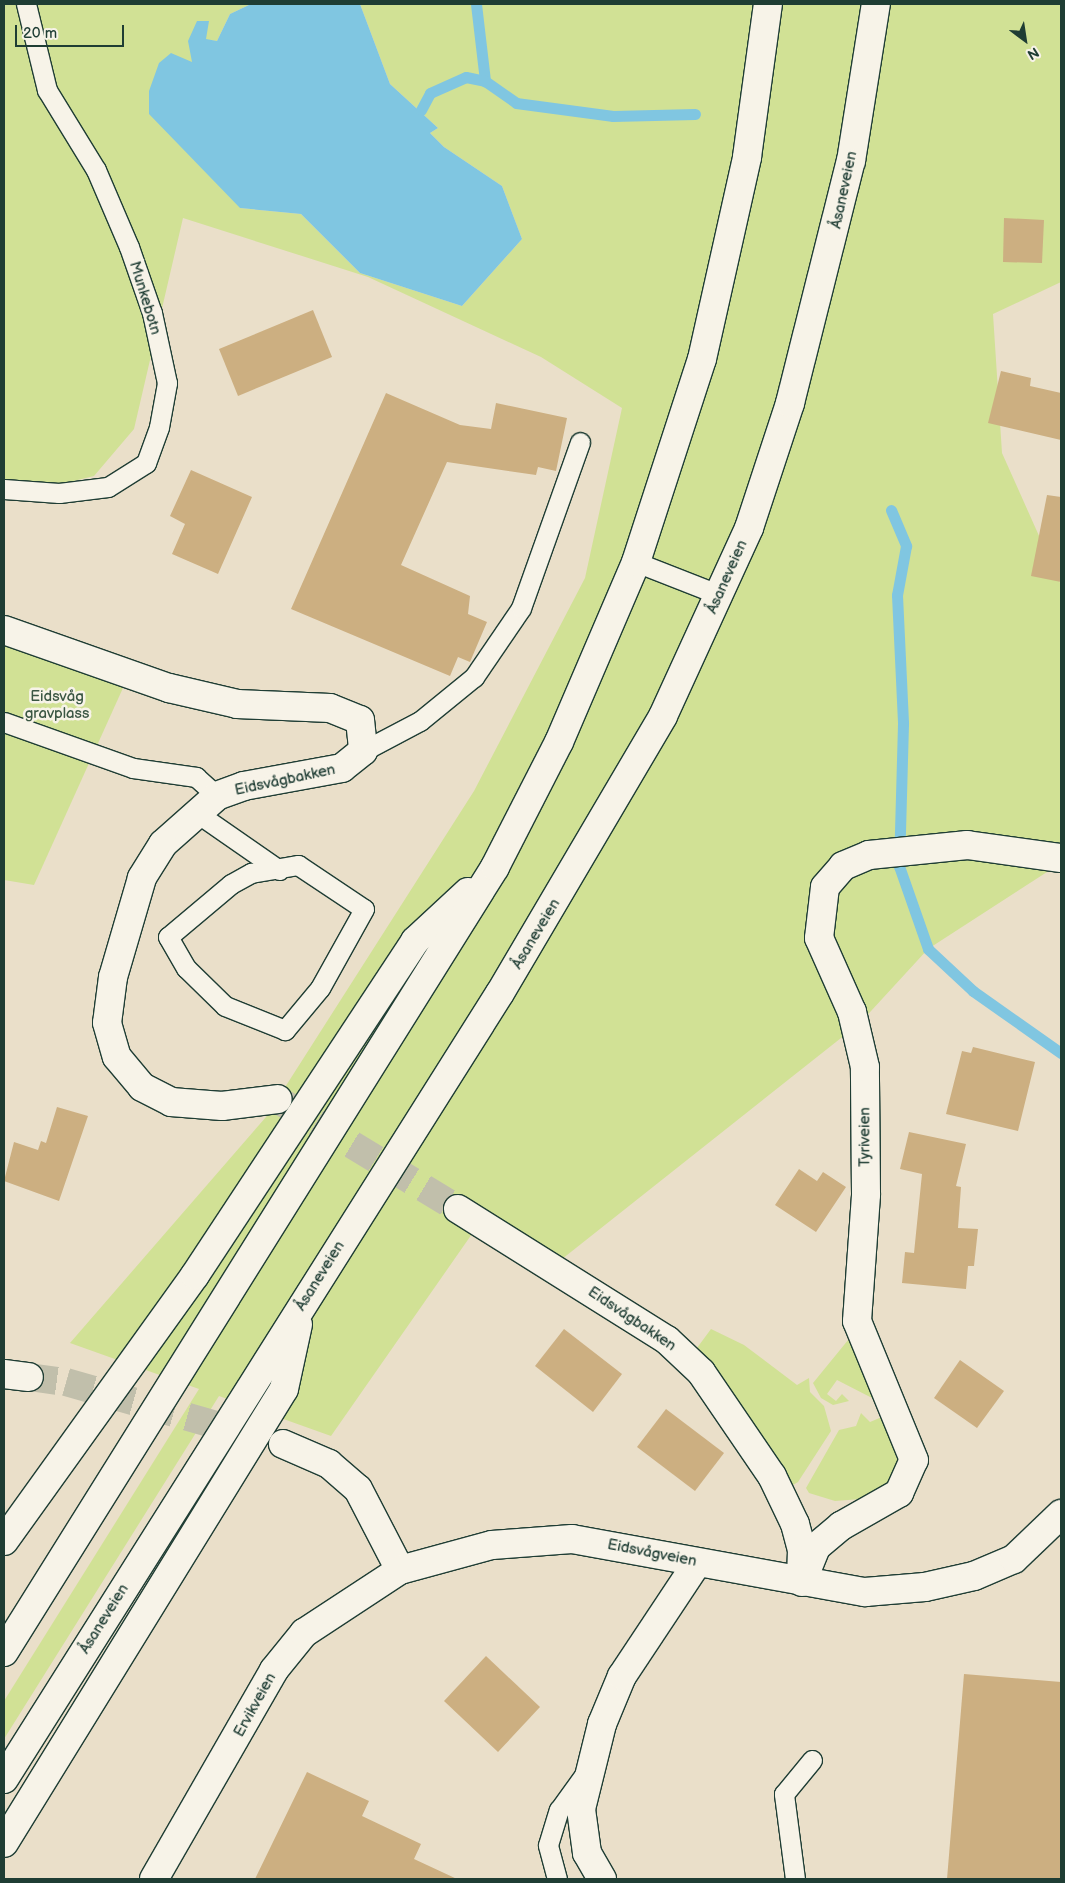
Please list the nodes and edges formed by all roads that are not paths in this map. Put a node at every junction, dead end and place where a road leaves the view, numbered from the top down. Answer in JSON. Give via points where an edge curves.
{"nodes":[{"id":1,"x":26,"y":4,"type":"edge"},
{"id":2,"x":768,"y":4,"type":"edge"},
{"id":3,"x":876,"y":4,"type":"edge"},
{"id":4,"x":580,"y":442,"type":"dead end"},
{"id":5,"x":4,"y":489,"type":"edge"},
{"id":6,"x":636,"y":562,"type":"junction"},
{"id":7,"x":720,"y":595,"type":"junction"},
{"id":8,"x":4,"y":630,"type":"edge"},
{"id":9,"x":4,"y":722,"type":"edge"},
{"id":10,"x":363,"y":751,"type":"junction"},
{"id":11,"x":207,"y":804,"type":"junction"},
{"id":12,"x":1061,"y":858,"type":"edge"},
{"id":13,"x":495,"y":867,"type":"junction"},
{"id":14,"x":278,"y":870,"type":"junction"},
{"id":15,"x":278,"y":1099,"type":"tunnel mouth"},
{"id":16,"x":458,"y":1209,"type":"tunnel mouth"},
{"id":17,"x":302,"y":1306,"type":"junction"},
{"id":18,"x":283,"y":1444,"type":"dead end"},
{"id":19,"x":1061,"y":1514,"type":"edge"},
{"id":20,"x":4,"y":1540,"type":"edge"},
{"id":21,"x":697,"y":1563,"type":"junction"},
{"id":22,"x":400,"y":1570,"type":"junction"},
{"id":23,"x":802,"y":1582,"type":"junction"},
{"id":24,"x":4,"y":1652,"type":"edge"},
{"id":25,"x":812,"y":1760,"type":"dead end"},
{"id":26,"x":589,"y":1768,"type":"junction"},
{"id":27,"x":4,"y":1779,"type":"edge"},
{"id":28,"x":4,"y":1843,"type":"edge"},
{"id":29,"x":154,"y":1879,"type":"edge"},
{"id":30,"x":557,"y":1879,"type":"edge"},
{"id":31,"x":602,"y":1879,"type":"edge"},
{"id":32,"x":795,"y":1879,"type":"edge"}],
"edges":[{"from":1,"to":5,"type":"lane","name":"Munkebotn","via":[[47,90],[96,170],[129,247],[152,313],[167,383],[160,427],[146,463],[108,487],[59,493]]},
{"from":2,"to":6,"type":"main road","via":[[748,157],[719,290],[681,428]]},
{"from":3,"to":7,"type":"main road","name":"Åsaneveien","via":[[851,161],[822,288],[788,412],[749,528]]},
{"from":4,"to":10,"type":"lane","via":[[521,608],[474,677],[420,721]]},
{"from":6,"to":7,"type":"lane"},
{"from":6,"to":13,"type":"main road","via":[[559,742]]},
{"from":7,"to":17,"type":"main road","name":"Åsaneveien","via":[[663,716],[596,837]]},
{"from":8,"to":10,"type":"main road","via":[[177,690],[237,704],[330,708],[360,720]]},
{"from":9,"to":11,"type":"lane","via":[[134,768],[196,777]]},
{"from":10,"to":11,"type":"main road","name":"Eidsvågbakken","via":[[342,768],[244,786]]},
{"from":11,"to":14,"type":"lane"},
{"from":11,"to":15,"type":"main road","name":"Eidsvågbakken","via":[[163,844],[142,878],[113,977],[107,1022],[117,1057],[142,1087],[171,1102],[222,1106]]},
{"from":12,"to":23,"type":"main road","name":"Tyriveien","via":[[967,845],[874,854],[843,866],[824,887],[819,938],[852,1012],[865,1067],[866,1194],[857,1321],[914,1460],[899,1494],[834,1531],[816,1547]]},
{"from":13,"to":20,"type":"main road","via":[[416,941],[195,1276]]},
{"from":13,"to":24,"type":"main road"},
{"from":14,"to":14,"type":"lane","via":[[298,865],[364,909],[320,988],[285,1030],[225,1006],[186,968],[168,937],[231,884],[251,874]]},
{"from":16,"to":23,"type":"main road","name":"Eidsvågbakken","via":[[667,1340],[701,1372],[772,1476],[795,1524],[802,1550]]},
{"from":17,"to":27,"type":"main road","name":"Åsaneveien"},
{"from":17,"to":28,"type":"main road","via":[[284,1389]]},
{"from":18,"to":22,"type":"main road","via":[[329,1464],[358,1488]]},
{"from":19,"to":23,"type":"main road","name":"Eidsvågveien","via":[[1014,1560],[974,1576],[925,1587],[865,1592]]},
{"from":21,"to":22,"type":"main road","name":"Eidsvågveien","via":[[633,1547],[572,1540],[492,1545]]},
{"from":21,"to":23,"type":"main road","name":"Eidsvågveien"},
{"from":21,"to":26,"type":"main road","via":[[622,1676]]},
{"from":22,"to":29,"type":"main road","name":"Ervikveien","via":[[304,1633],[274,1670]]},
{"from":25,"to":32,"type":"lane","via":[[784,1794]]},
{"from":26,"to":30,"type":"lane","via":[[559,1810],[548,1845]]},
{"from":26,"to":31,"type":"main road","via":[[581,1809],[587,1853]]}]}
